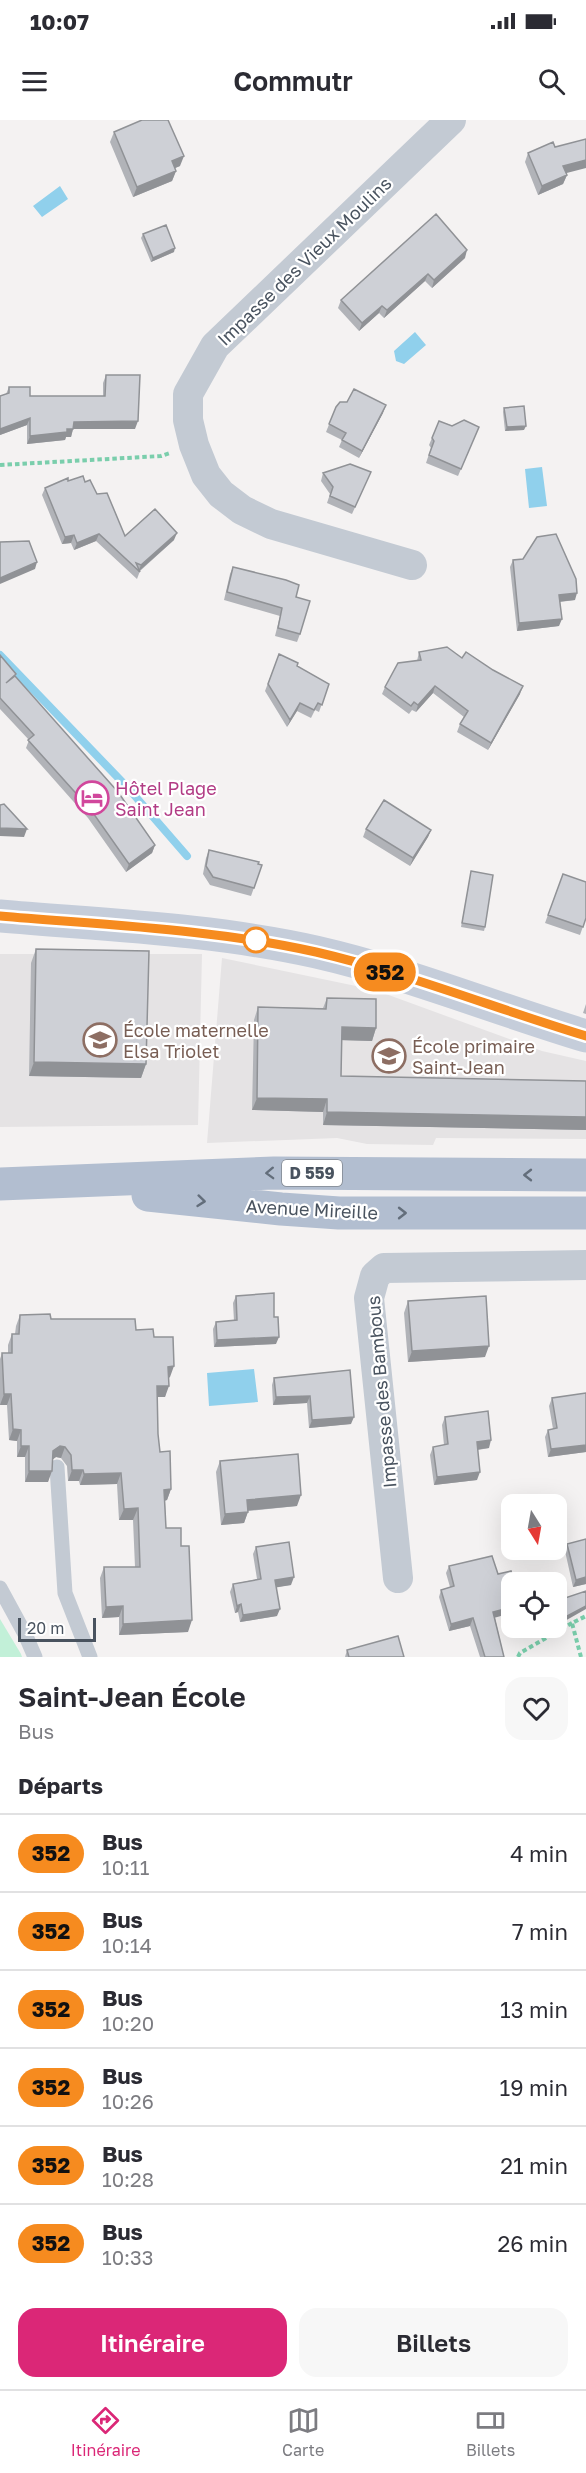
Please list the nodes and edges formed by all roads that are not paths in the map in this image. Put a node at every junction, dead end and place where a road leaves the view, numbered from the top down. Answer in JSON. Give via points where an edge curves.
{"nodes":[{"id":1,"x":451,"y":120,"type":"edge"},
{"id":2,"x":412,"y":565,"type":"dead end"},
{"id":3,"x":0,"y":916,"type":"edge"},
{"id":4,"x":586,"y":1036,"type":"edge"},
{"id":5,"x":586,"y":1175,"type":"edge"},
{"id":6,"x":0,"y":1184,"type":"edge"},
{"id":7,"x":39,"y":1184,"type":"junction"},
{"id":8,"x":586,"y":1212,"type":"edge"},
{"id":9,"x":586,"y":1266,"type":"edge"},
{"id":10,"x":57,"y":1467,"type":"edge"},
{"id":11,"x":398,"y":1578,"type":"dead end"},
{"id":12,"x":0,"y":1588,"type":"edge"},
{"id":13,"x":34,"y":1657,"type":"edge"},
{"id":14,"x":90,"y":1657,"type":"edge"}],
"edges":[{"from":1,"to":2,"type":"street","name":"Impasse des Vieux Moulins","via":[[215,346],[188,394],[188,420],[194,445],[206,475],[220,494],[271,524]]},
{"from":3,"to":4,"type":"street","via":[[256,940],[317,952]]},
{"from":5,"to":7,"type":"main road","name":"Avenue Mireille","number":"D 559","one_way":true,"via":[[274,1173]]},
{"from":6,"to":7,"type":"main road","name":"Avenue Mireille","number":"D 559"},
{"from":7,"to":8,"type":"main road","name":"Avenue Mireille","number":"D 559","one_way":true,"via":[[328,1212]]},
{"from":9,"to":11,"type":"street","name":"Impasse des Bambous","via":[[384,1268],[375,1276],[369,1298]]},
{"from":10,"to":14,"type":"lane","via":[[65,1593]]},
{"from":12,"to":13,"type":"lane"}]}
